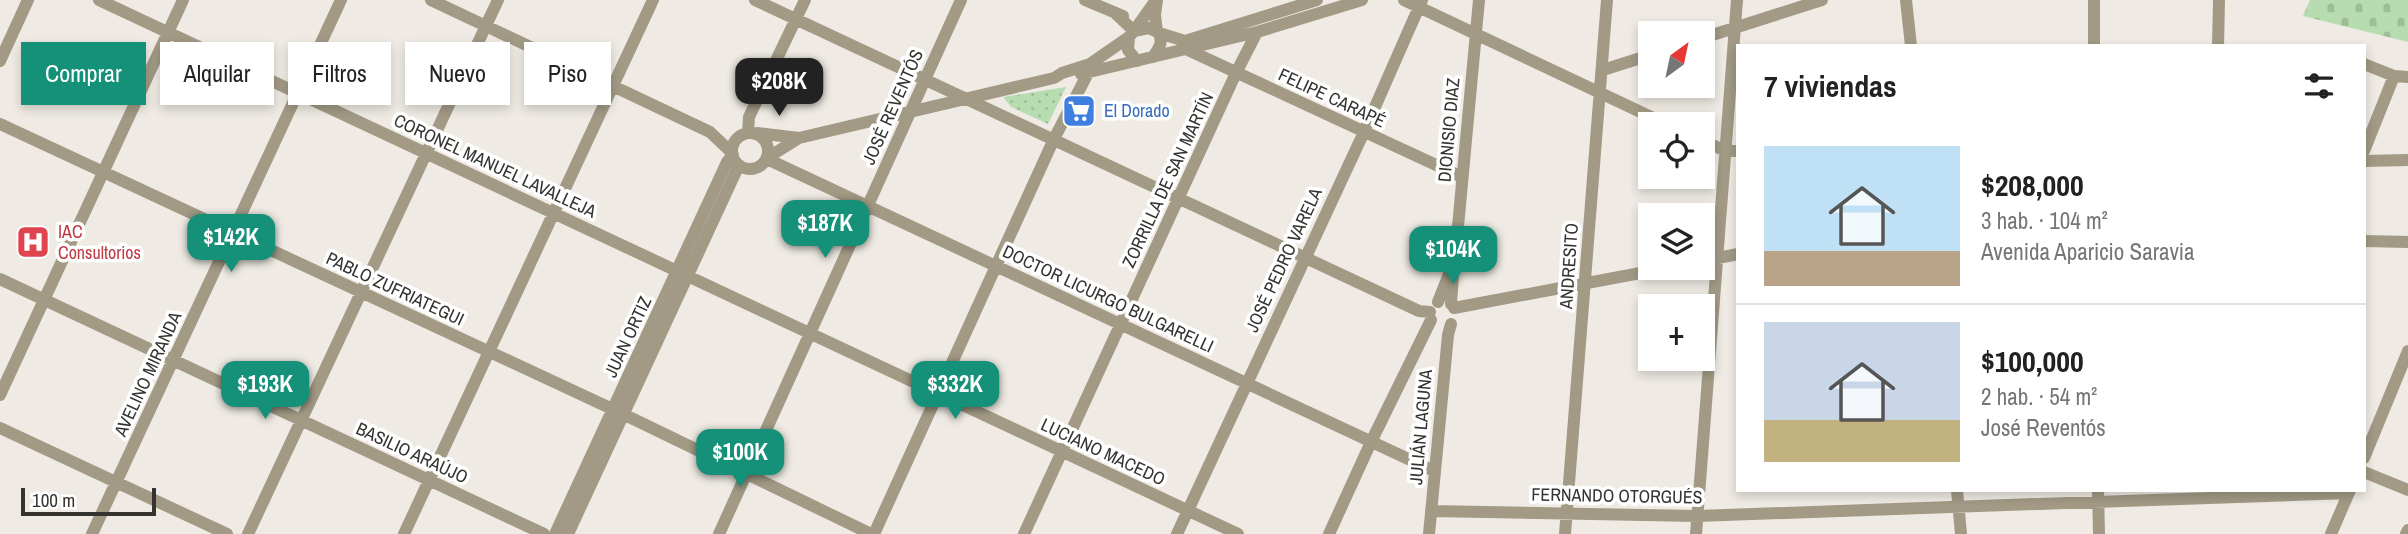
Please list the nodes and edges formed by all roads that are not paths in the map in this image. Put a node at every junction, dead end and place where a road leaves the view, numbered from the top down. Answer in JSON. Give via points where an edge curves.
{"nodes":[{"id":1,"x":28,"y":0,"type":"edge"},
{"id":2,"x":99,"y":0,"type":"edge"},
{"id":3,"x":183,"y":0,"type":"edge"},
{"id":4,"x":341,"y":0,"type":"edge"},
{"id":5,"x":431,"y":0,"type":"edge"},
{"id":6,"x":498,"y":0,"type":"edge"},
{"id":7,"x":653,"y":0,"type":"edge"},
{"id":8,"x":755,"y":0,"type":"edge"},
{"id":9,"x":805,"y":0,"type":"edge"},
{"id":10,"x":961,"y":0,"type":"edge"},
{"id":11,"x":1085,"y":0,"type":"edge"},
{"id":12,"x":1157,"y":0,"type":"edge"},
{"id":13,"x":1317,"y":0,"type":"edge"},
{"id":14,"x":1362,"y":0,"type":"edge"},
{"id":15,"x":1404,"y":0,"type":"edge"},
{"id":16,"x":1479,"y":0,"type":"edge"},
{"id":17,"x":1607,"y":0,"type":"edge"},
{"id":18,"x":1737,"y":0,"type":"edge"},
{"id":19,"x":1822,"y":0,"type":"edge"},
{"id":20,"x":1906,"y":0,"type":"edge"},
{"id":21,"x":2094,"y":0,"type":"edge"},
{"id":22,"x":2219,"y":0,"type":"edge"},
{"id":23,"x":1420,"y":4,"type":"edge"},
{"id":24,"x":796,"y":19,"type":"junction"},
{"id":25,"x":485,"y":25,"type":"junction"},
{"id":26,"x":1734,"y":28,"type":"junction"},
{"id":27,"x":1134,"y":31,"type":"junction"},
{"id":28,"x":1158,"y":32,"type":"junction"},
{"id":29,"x":1257,"y":32,"type":"junction"},
{"id":30,"x":168,"y":33,"type":"junction"},
{"id":31,"x":1476,"y":33,"type":"junction"},
{"id":32,"x":1715,"y":34,"type":"edge"},
{"id":33,"x":322,"y":42,"type":"edge"},
{"id":34,"x":1911,"y":44,"type":"edge"},
{"id":35,"x":2094,"y":44,"type":"edge"},
{"id":36,"x":2218,"y":44,"type":"edge"},
{"id":37,"x":1188,"y":50,"type":"junction"},
{"id":38,"x":1153,"y":57,"type":"junction"},
{"id":39,"x":1638,"y":59,"type":"edge"},
{"id":40,"x":0,"y":61,"type":"edge"},
{"id":41,"x":1137,"y":61,"type":"junction"},
{"id":42,"x":2366,"y":65,"type":"edge"},
{"id":43,"x":1603,"y":70,"type":"junction"},
{"id":44,"x":1088,"y":73,"type":"junction"},
{"id":45,"x":1236,"y":73,"type":"junction"},
{"id":46,"x":2394,"y":76,"type":"junction"},
{"id":47,"x":2408,"y":77,"type":"edge"},
{"id":48,"x":1054,"y":78,"type":"junction"},
{"id":49,"x":925,"y":80,"type":"junction"},
{"id":50,"x":614,"y":86,"type":"junction"},
{"id":51,"x":288,"y":88,"type":"edge"},
{"id":52,"x":990,"y":92,"type":"junction"},
{"id":53,"x":1599,"y":93,"type":"junction"},
{"id":54,"x":964,"y":98,"type":"junction"},
{"id":55,"x":292,"y":105,"type":"edge"},
{"id":56,"x":324,"y":105,"type":"edge"},
{"id":57,"x":911,"y":110,"type":"junction"},
{"id":58,"x":1640,"y":112,"type":"edge"},
{"id":59,"x":1005,"y":118,"type":"junction"},
{"id":60,"x":0,"y":124,"type":"edge"},
{"id":61,"x":710,"y":132,"type":"junction"},
{"id":62,"x":1364,"y":132,"type":"junction"},
{"id":63,"x":749,"y":133,"type":"junction"},
{"id":64,"x":799,"y":138,"type":"junction"},
{"id":65,"x":1053,"y":141,"type":"junction"},
{"id":66,"x":1715,"y":146,"type":"edge"},
{"id":67,"x":2366,"y":146,"type":"edge"},
{"id":68,"x":1724,"y":150,"type":"junction"},
{"id":69,"x":1736,"y":151,"type":"edge"},
{"id":70,"x":426,"y":153,"type":"junction"},
{"id":71,"x":735,"y":158,"type":"junction"},
{"id":72,"x":767,"y":158,"type":"junction"},
{"id":73,"x":2366,"y":160,"type":"edge"},
{"id":74,"x":2408,"y":160,"type":"edge"},
{"id":75,"x":103,"y":172,"type":"junction"},
{"id":76,"x":1462,"y":177,"type":"junction"},
{"id":77,"x":1179,"y":197,"type":"junction"},
{"id":78,"x":867,"y":206,"type":"junction"},
{"id":79,"x":554,"y":213,"type":"junction"},
{"id":80,"x":232,"y":232,"type":"junction"},
{"id":81,"x":2366,"y":241,"type":"edge"},
{"id":82,"x":2408,"y":242,"type":"edge"},
{"id":83,"x":1736,"y":254,"type":"edge"},
{"id":84,"x":1306,"y":256,"type":"junction"},
{"id":85,"x":1716,"y":258,"type":"junction"},
{"id":86,"x":995,"y":266,"type":"junction"},
{"id":87,"x":682,"y":273,"type":"junction"},
{"id":88,"x":1638,"y":273,"type":"edge"},
{"id":89,"x":0,"y":279,"type":"edge"},
{"id":90,"x":1585,"y":283,"type":"junction"},
{"id":91,"x":361,"y":292,"type":"junction"},
{"id":92,"x":44,"y":300,"type":"junction"},
{"id":93,"x":1441,"y":309,"type":"junction"},
{"id":94,"x":1451,"y":324,"type":"junction"},
{"id":95,"x":1120,"y":325,"type":"junction"},
{"id":96,"x":810,"y":333,"type":"junction"},
{"id":97,"x":2408,"y":351,"type":"edge"},
{"id":98,"x":489,"y":352,"type":"junction"},
{"id":99,"x":174,"y":359,"type":"junction"},
{"id":100,"x":1245,"y":383,"type":"junction"},
{"id":101,"x":936,"y":393,"type":"junction"},
{"id":102,"x":0,"y":395,"type":"edge"},
{"id":103,"x":618,"y":412,"type":"junction"},
{"id":104,"x":301,"y":420,"type":"junction"},
{"id":105,"x":0,"y":428,"type":"edge"},
{"id":106,"x":1371,"y":442,"type":"junction"},
{"id":107,"x":1063,"y":452,"type":"junction"},
{"id":108,"x":2366,"y":453,"type":"edge"},
{"id":109,"x":1434,"y":471,"type":"junction"},
{"id":110,"x":746,"y":473,"type":"junction"},
{"id":111,"x":2366,"y":473,"type":"edge"},
{"id":112,"x":429,"y":480,"type":"junction"},
{"id":113,"x":117,"y":482,"type":"junction"},
{"id":114,"x":2408,"y":490,"type":"edge"},
{"id":115,"x":1957,"y":492,"type":"edge"},
{"id":116,"x":2294,"y":492,"type":"edge"},
{"id":117,"x":2349,"y":492,"type":"edge"},
{"id":118,"x":2098,"y":496,"type":"edge"},
{"id":119,"x":1959,"y":508,"type":"junction"},
{"id":120,"x":1188,"y":510,"type":"junction"},
{"id":121,"x":1431,"y":511,"type":"junction"},
{"id":122,"x":1567,"y":513,"type":"junction"},
{"id":123,"x":1697,"y":516,"type":"junction"},
{"id":124,"x":92,"y":534,"type":"edge"},
{"id":125,"x":227,"y":534,"type":"edge"},
{"id":126,"x":248,"y":534,"type":"edge"},
{"id":127,"x":404,"y":534,"type":"edge"},
{"id":128,"x":544,"y":534,"type":"edge"},
{"id":129,"x":555,"y":534,"type":"edge"},
{"id":130,"x":568,"y":534,"type":"edge"},
{"id":131,"x":719,"y":534,"type":"edge"},
{"id":132,"x":873,"y":534,"type":"edge"},
{"id":133,"x":1024,"y":534,"type":"edge"},
{"id":134,"x":1177,"y":534,"type":"edge"},
{"id":135,"x":1238,"y":534,"type":"edge"},
{"id":136,"x":1329,"y":534,"type":"edge"},
{"id":137,"x":1429,"y":534,"type":"edge"},
{"id":138,"x":1565,"y":534,"type":"edge"},
{"id":139,"x":1696,"y":534,"type":"edge"},
{"id":140,"x":1961,"y":534,"type":"edge"},
{"id":141,"x":2099,"y":534,"type":"edge"},
{"id":142,"x":2332,"y":534,"type":"edge"}],
"edges":[{"from":1,"to":40,"type":"street"},
{"from":2,"to":30,"type":"street","name":"CORONEL MANUEL LAVALLEJA"},
{"from":3,"to":30,"type":"street"},
{"from":4,"to":33,"type":"street","name":"AVELINO MIRANDA"},
{"from":5,"to":25,"type":"street"},
{"from":6,"to":25,"type":"street"},
{"from":7,"to":50,"type":"street"},
{"from":8,"to":24,"type":"street"},
{"from":9,"to":24,"type":"street"},
{"from":10,"to":49,"type":"street","name":"JOSÉ REVENTÓS"},
{"from":11,"to":27,"type":"street","via":[[1123,15]]},
{"from":12,"to":27,"type":"street"},
{"from":12,"to":28,"type":"street"},
{"from":13,"to":28,"type":"street","via":[[1185,41]]},
{"from":14,"to":29,"type":"street"},
{"from":15,"to":23,"type":"street"},
{"from":16,"to":31,"type":"street","name":"DIONISIO DIAZ"},
{"from":17,"to":43,"type":"street","name":"ANDRESITO"},
{"from":18,"to":26,"type":"street"},
{"from":19,"to":26,"type":"street"},
{"from":20,"to":34,"type":"street"},
{"from":21,"to":35,"type":"street"},
{"from":22,"to":36,"type":"street"},
{"from":23,"to":31,"type":"street"},
{"from":23,"to":62,"type":"street","name":"JOSÉ PEDRO VARELA"},
{"from":24,"to":49,"type":"street"},
{"from":24,"to":63,"type":"street","via":[[749,117]]},
{"from":25,"to":50,"type":"street"},
{"from":25,"to":70,"type":"street"},
{"from":26,"to":32,"type":"street"},
{"from":26,"to":68,"type":"street"},
{"from":27,"to":28,"type":"street","via":[[1149,28]]},
{"from":27,"to":41,"type":"street","via":[[1128,50]]},
{"from":27,"to":48,"type":"street","via":[[1090,64]]},
{"from":28,"to":38,"type":"street","via":[[1162,41]]},
{"from":29,"to":37,"type":"street"},
{"from":29,"to":45,"type":"street","name":"ZORRILLA DE SAN MARTÍN"},
{"from":30,"to":51,"type":"street","name":"CORONEL MANUEL LAVALLEJA"},
{"from":30,"to":75,"type":"street"},
{"from":31,"to":53,"type":"street"},
{"from":31,"to":76,"type":"street","name":"DIONISIO DIAZ"},
{"from":37,"to":38,"type":"street"},
{"from":37,"to":45,"type":"street","name":"FELIPE CARAPÉ"},
{"from":38,"to":41,"type":"street"},
{"from":39,"to":43,"type":"street"},
{"from":41,"to":44,"type":"street"},
{"from":42,"to":46,"type":"street"},
{"from":43,"to":53,"type":"street","name":"ANDRESITO"},
{"from":44,"to":48,"type":"street"},
{"from":44,"to":65,"type":"street"},
{"from":45,"to":62,"type":"street","name":"FELIPE CARAPÉ"},
{"from":45,"to":77,"type":"street","name":"ZORRILLA DE SAN MARTÍN"},
{"from":46,"to":47,"type":"street"},
{"from":46,"to":67,"type":"street"},
{"from":48,"to":52,"type":"street"},
{"from":49,"to":54,"type":"street"},
{"from":49,"to":57,"type":"street","name":"JOSÉ REVENTÓS"},
{"from":50,"to":61,"type":"street"},
{"from":50,"to":79,"type":"street"},
{"from":52,"to":54,"type":"street"},
{"from":52,"to":59,"type":"street"},
{"from":53,"to":58,"type":"street"},
{"from":53,"to":90,"type":"street","name":"ANDRESITO"},
{"from":54,"to":57,"type":"street"},
{"from":54,"to":59,"type":"street"},
{"from":55,"to":80,"type":"street","name":"AVELINO MIRANDA"},
{"from":56,"to":70,"type":"street","name":"CORONEL MANUEL LAVALLEJA"},
{"from":57,"to":64,"type":"street"},
{"from":57,"to":78,"type":"street","name":"JOSÉ REVENTÓS"},
{"from":59,"to":65,"type":"street"},
{"from":60,"to":75,"type":"street","name":"PABLO ZUFRIATEGUI"},
{"from":61,"to":63,"type":"street"},
{"from":61,"to":71,"type":"street"},
{"from":62,"to":76,"type":"street","name":"FELIPE CARAPÉ"},
{"from":62,"to":84,"type":"street","name":"JOSÉ PEDRO VARELA"},
{"from":63,"to":64,"type":"street"},
{"from":63,"to":71,"type":"street","via":[[736,140]]},
{"from":63,"to":72,"type":"street","via":[[767,143]]},
{"from":64,"to":72,"type":"street"},
{"from":65,"to":77,"type":"street"},
{"from":65,"to":86,"type":"street"},
{"from":66,"to":68,"type":"street"},
{"from":68,"to":69,"type":"street"},
{"from":68,"to":85,"type":"street"},
{"from":70,"to":79,"type":"street","name":"CORONEL MANUEL LAVALLEJA"},
{"from":70,"to":91,"type":"street"},
{"from":71,"to":72,"type":"street","via":[[752,169]]},
{"from":71,"to":87,"type":"street","name":"JUAN ORTIZ","via":[[727,162]]},
{"from":72,"to":78,"type":"street","name":"DOCTOR LICURGO BULGARELLI"},
{"from":73,"to":74,"type":"street"},
{"from":75,"to":80,"type":"street","name":"PABLO ZUFRIATEGUI"},
{"from":75,"to":92,"type":"street"},
{"from":76,"to":93,"type":"street","name":"DIONISIO DIAZ","via":[[1455,259]]},
{"from":77,"to":84,"type":"street"},
{"from":77,"to":95,"type":"street","name":"ZORRILLA DE SAN MARTÍN"},
{"from":78,"to":86,"type":"street","name":"DOCTOR LICURGO BULGARELLI"},
{"from":78,"to":96,"type":"street","name":"JOSÉ REVENTÓS"},
{"from":79,"to":87,"type":"street","name":"CORONEL MANUEL LAVALLEJA"},
{"from":79,"to":98,"type":"street"},
{"from":80,"to":91,"type":"street","name":"PABLO ZUFRIATEGUI"},
{"from":80,"to":99,"type":"street","name":"AVELINO MIRANDA"},
{"from":81,"to":82,"type":"street"},
{"from":83,"to":85,"type":"street"},
{"from":84,"to":93,"type":"street","via":[[1419,311]]},
{"from":84,"to":100,"type":"street","name":"JOSÉ PEDRO VARELA"},
{"from":85,"to":123,"type":"street"},
{"from":86,"to":95,"type":"street","name":"DOCTOR LICURGO BULGARELLI"},
{"from":86,"to":101,"type":"street"},
{"from":87,"to":96,"type":"street","name":"LUCIANO MACEDO"},
{"from":87,"to":103,"type":"street","name":"JUAN ORTIZ"},
{"from":88,"to":90,"type":"street"},
{"from":89,"to":92,"type":"street","name":"BASILIO ARAÚJO"},
{"from":90,"to":93,"type":"street"},
{"from":90,"to":122,"type":"street","name":"ANDRESITO"},
{"from":91,"to":98,"type":"street","name":"PABLO ZUFRIATEGUI"},
{"from":91,"to":104,"type":"street"},
{"from":92,"to":99,"type":"street","name":"BASILIO ARAÚJO"},
{"from":92,"to":102,"type":"street"},
{"from":93,"to":94,"type":"street","name":"JULIÁN LAGUNA","via":[[1455,316]]},
{"from":93,"to":94,"type":"street","via":[[1438,326]]},
{"from":93,"to":106,"type":"street","name":"DIONISIO DIAZ"},
{"from":94,"to":109,"type":"street","name":"JULIÁN LAGUNA"},
{"from":95,"to":100,"type":"street","name":"DOCTOR LICURGO BULGARELLI"},
{"from":95,"to":107,"type":"street","name":"ZORRILLA DE SAN MARTÍN"},
{"from":96,"to":101,"type":"street","name":"LUCIANO MACEDO"},
{"from":96,"to":110,"type":"street","name":"JOSÉ REVENTÓS"},
{"from":97,"to":108,"type":"street"},
{"from":98,"to":103,"type":"street","name":"PABLO ZUFRIATEGUI"},
{"from":98,"to":112,"type":"street"},
{"from":99,"to":104,"type":"street","name":"BASILIO ARAÚJO"},
{"from":99,"to":113,"type":"street","name":"AVELINO MIRANDA"},
{"from":100,"to":106,"type":"street","name":"DOCTOR LICURGO BULGARELLI"},
{"from":100,"to":120,"type":"street","name":"JOSÉ PEDRO VARELA"},
{"from":101,"to":107,"type":"street","name":"LUCIANO MACEDO"},
{"from":101,"to":132,"type":"street"},
{"from":103,"to":110,"type":"street","name":"PABLO ZUFRIATEGUI"},
{"from":103,"to":129,"type":"street","name":"JUAN ORTIZ"},
{"from":103,"to":130,"type":"street","name":"JUAN ORTIZ"},
{"from":104,"to":112,"type":"street","name":"BASILIO ARAÚJO"},
{"from":104,"to":126,"type":"street"},
{"from":105,"to":113,"type":"street"},
{"from":106,"to":109,"type":"street","name":"DOCTOR LICURGO BULGARELLI"},
{"from":106,"to":136,"type":"street","name":"DIONISIO DIAZ"},
{"from":107,"to":120,"type":"street","name":"LUCIANO MACEDO"},
{"from":107,"to":133,"type":"street","name":"ZORRILLA DE SAN MARTÍN"},
{"from":109,"to":121,"type":"street","name":"JULIÁN LAGUNA"},
{"from":110,"to":131,"type":"street","name":"JOSÉ REVENTÓS"},
{"from":110,"to":132,"type":"street","name":"PABLO ZUFRIATEGUI"},
{"from":111,"to":114,"type":"street"},
{"from":112,"to":127,"type":"street"},
{"from":112,"to":128,"type":"street","name":"BASILIO ARAÚJO"},
{"from":113,"to":124,"type":"street","name":"AVELINO MIRANDA"},
{"from":113,"to":125,"type":"street"},
{"from":115,"to":119,"type":"street"},
{"from":116,"to":117,"type":"street","name":"FERNANDO OTORGUÉS"},
{"from":116,"to":118,"type":"street","name":"FERNANDO OTORGUÉS"},
{"from":117,"to":142,"type":"street"},
{"from":118,"to":119,"type":"street","name":"FERNANDO OTORGUÉS"},
{"from":118,"to":141,"type":"street"},
{"from":119,"to":123,"type":"street","name":"FERNANDO OTORGUÉS"},
{"from":119,"to":140,"type":"street"},
{"from":120,"to":134,"type":"street","name":"JOSÉ PEDRO VARELA"},
{"from":120,"to":135,"type":"street","name":"LUCIANO MACEDO"},
{"from":121,"to":122,"type":"street","name":"FERNANDO OTORGUÉS"},
{"from":121,"to":137,"type":"street","name":"JULIÁN LAGUNA"},
{"from":122,"to":123,"type":"street","name":"FERNANDO OTORGUÉS"},
{"from":122,"to":138,"type":"street","name":"ANDRESITO"},
{"from":123,"to":139,"type":"street"}]}
